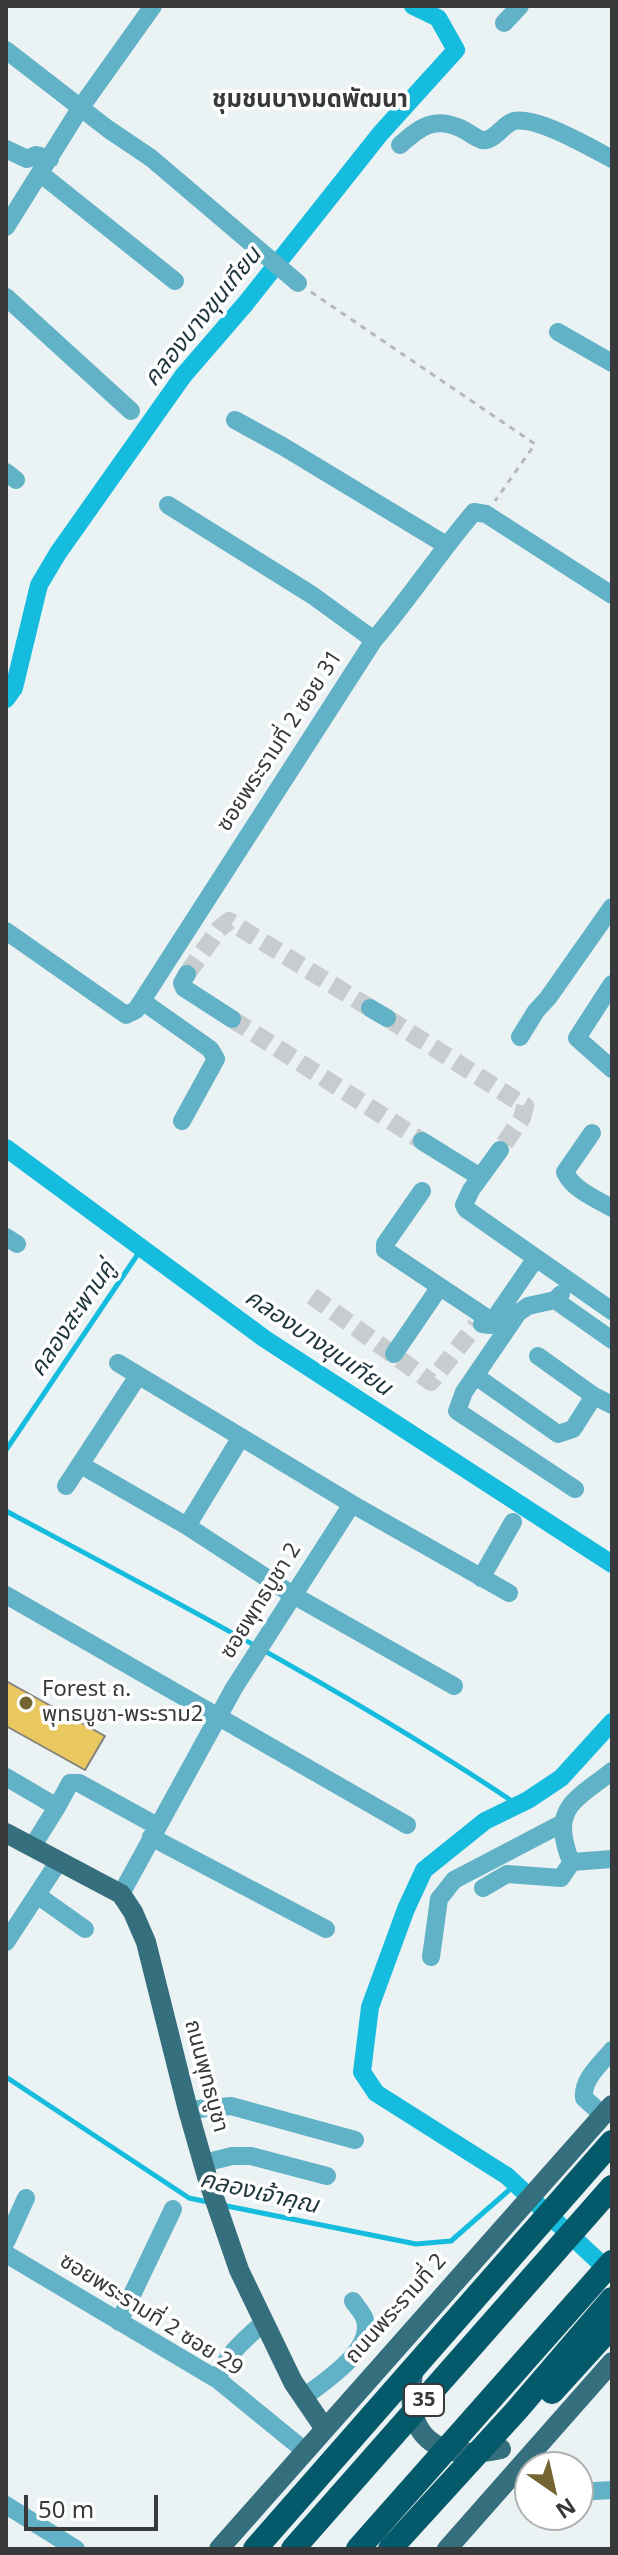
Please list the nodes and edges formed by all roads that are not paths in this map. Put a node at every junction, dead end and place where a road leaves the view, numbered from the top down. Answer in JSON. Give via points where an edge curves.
{"nodes":[{"id":1,"x":153,"y":6,"type":"edge"},
{"id":2,"x":520,"y":6,"type":"edge"},
{"id":3,"x":504,"y":23,"type":"dead end"},
{"id":4,"x":6,"y":50,"type":"edge"},
{"id":5,"x":81,"y":107,"type":"junction"},
{"id":6,"x":400,"y":145,"type":"dead end"},
{"id":7,"x":6,"y":149,"type":"edge"},
{"id":8,"x":609,"y":151,"type":"edge"},
{"id":9,"x":45,"y":167,"type":"junction"},
{"id":10,"x":6,"y":227,"type":"edge"},
{"id":11,"x":295,"y":280,"type":"road end"},
{"id":12,"x":175,"y":281,"type":"dead end"},
{"id":13,"x":6,"y":297,"type":"edge"},
{"id":14,"x":558,"y":332,"type":"dead end"},
{"id":15,"x":612,"y":363,"type":"edge"},
{"id":16,"x":131,"y":411,"type":"dead end"},
{"id":17,"x":235,"y":420,"type":"dead end"},
{"id":18,"x":168,"y":505,"type":"dead end"},
{"id":19,"x":446,"y":545,"type":"junction"},
{"id":20,"x":612,"y":595,"type":"edge"},
{"id":21,"x":374,"y":640,"type":"junction"},
{"id":22,"x":612,"y":907,"type":"edge"},
{"id":23,"x":6,"y":931,"type":"edge"},
{"id":24,"x":187,"y":974,"type":"dead end"},
{"id":25,"x":612,"y":984,"type":"edge"},
{"id":26,"x":142,"y":1001,"type":"junction"},
{"id":27,"x":370,"y":1008,"type":"tunnel mouth"},
{"id":28,"x":387,"y":1018,"type":"tunnel mouth"},
{"id":29,"x":232,"y":1019,"type":"tunnel mouth"},
{"id":30,"x":520,"y":1037,"type":"dead end"},
{"id":31,"x":612,"y":1069,"type":"edge"},
{"id":32,"x":182,"y":1121,"type":"dead end"},
{"id":33,"x":592,"y":1133,"type":"dead end"},
{"id":34,"x":422,"y":1141,"type":"tunnel mouth"},
{"id":35,"x":500,"y":1150,"type":"tunnel mouth"},
{"id":36,"x":480,"y":1177,"type":"junction"},
{"id":37,"x":422,"y":1191,"type":"dead end"},
{"id":38,"x":612,"y":1208,"type":"edge"},
{"id":39,"x":536,"y":1258,"type":"junction"},
{"id":40,"x":439,"y":1288,"type":"junction"},
{"id":41,"x":612,"y":1311,"type":"edge"},
{"id":42,"x":612,"y":1340,"type":"edge"},
{"id":43,"x":394,"y":1354,"type":"dead end"},
{"id":44,"x":538,"y":1356,"type":"dead end"},
{"id":45,"x":118,"y":1363,"type":"dead end"},
{"id":46,"x":138,"y":1376,"type":"junction"},
{"id":47,"x":477,"y":1377,"type":"junction"},
{"id":48,"x":594,"y":1396,"type":"junction"},
{"id":49,"x":612,"y":1405,"type":"edge"},
{"id":50,"x":241,"y":1437,"type":"junction"},
{"id":51,"x":81,"y":1465,"type":"junction"},
{"id":52,"x":66,"y":1486,"type":"dead end"},
{"id":53,"x":575,"y":1489,"type":"dead end"},
{"id":54,"x":352,"y":1504,"type":"junction"},
{"id":55,"x":513,"y":1522,"type":"dead end"},
{"id":56,"x":187,"y":1526,"type":"junction"},
{"id":57,"x":481,"y":1578,"type":"junction"},
{"id":58,"x":509,"y":1593,"type":"dead end"},
{"id":59,"x":6,"y":1595,"type":"edge"},
{"id":60,"x":293,"y":1595,"type":"junction"},
{"id":61,"x":454,"y":1686,"type":"dead end"},
{"id":62,"x":217,"y":1718,"type":"junction"},
{"id":63,"x":612,"y":1771,"type":"edge"},
{"id":64,"x":6,"y":1777,"type":"edge"},
{"id":65,"x":57,"y":1807,"type":"junction"},
{"id":66,"x":561,"y":1824,"type":"junction"},
{"id":67,"x":407,"y":1825,"type":"dead end"},
{"id":68,"x":154,"y":1831,"type":"junction"},
{"id":69,"x":6,"y":1833,"type":"edge"},
{"id":70,"x":32,"y":1847,"type":"junction"},
{"id":71,"x":612,"y":1859,"type":"edge"},
{"id":72,"x":59,"y":1861,"type":"junction"},
{"id":73,"x":572,"y":1862,"type":"junction"},
{"id":74,"x":483,"y":1888,"type":"dead end"},
{"id":75,"x":121,"y":1894,"type":"junction"},
{"id":76,"x":37,"y":1895,"type":"junction"},
{"id":77,"x":85,"y":1929,"type":"dead end"},
{"id":78,"x":326,"y":1929,"type":"dead end"},
{"id":79,"x":6,"y":1942,"type":"edge"},
{"id":80,"x":431,"y":1957,"type":"dead end"},
{"id":81,"x":612,"y":2050,"type":"edge"},
{"id":82,"x":188,"y":2110,"type":"junction"},
{"id":83,"x":608,"y":2110,"type":"edge"},
{"id":84,"x":355,"y":2140,"type":"dead end"},
{"id":85,"x":612,"y":2142,"type":"edge"},
{"id":86,"x":206,"y":2171,"type":"junction"},
{"id":87,"x":327,"y":2176,"type":"dead end"},
{"id":88,"x":612,"y":2187,"type":"edge"},
{"id":89,"x":26,"y":2198,"type":"dead end"},
{"id":90,"x":612,"y":2205,"type":"edge"},
{"id":91,"x":173,"y":2209,"type":"dead end"},
{"id":92,"x":6,"y":2242,"type":"edge"},
{"id":93,"x":6,"y":2254,"type":"edge"},
{"id":94,"x":612,"y":2262,"type":"edge"},
{"id":95,"x":612,"y":2299,"type":"edge"},
{"id":96,"x":353,"y":2301,"type":"dead end"},
{"id":97,"x":119,"y":2322,"type":"junction"},
{"id":98,"x":263,"y":2323,"type":"junction"},
{"id":99,"x":612,"y":2326,"type":"edge"},
{"id":100,"x":610,"y":2364,"type":"edge"},
{"id":101,"x":414,"y":2368,"type":"junction"},
{"id":102,"x":218,"y":2380,"type":"junction"},
{"id":103,"x":303,"y":2398,"type":"junction"},
{"id":104,"x":325,"y":2429,"type":"junction"},
{"id":105,"x":501,"y":2449,"type":"junction"},
{"id":106,"x":305,"y":2451,"type":"junction"},
{"id":107,"x":543,"y":2451,"type":"edge"},
{"id":108,"x":514,"y":2486,"type":"edge"},
{"id":109,"x":6,"y":2505,"type":"edge"},
{"id":110,"x":76,"y":2549,"type":"edge"},
{"id":111,"x":219,"y":2549,"type":"edge"},
{"id":112,"x":255,"y":2549,"type":"edge"},
{"id":113,"x":290,"y":2549,"type":"edge"},
{"id":114,"x":308,"y":2549,"type":"edge"},
{"id":115,"x":358,"y":2549,"type":"edge"},
{"id":116,"x":390,"y":2549,"type":"edge"},
{"id":117,"x":413,"y":2549,"type":"edge"},
{"id":118,"x":447,"y":2549,"type":"edge"}],
"edges":[{"from":1,"to":5,"type":"street"},
{"from":2,"to":3,"type":"street"},
{"from":4,"to":5,"type":"street"},
{"from":5,"to":9,"type":"street"},
{"from":5,"to":11,"type":"street","via":[[151,158]]},
{"from":6,"to":8,"type":"street","via":[[435,122],[482,140],[523,120]]},
{"from":7,"to":9,"type":"street","via":[[27,159],[36,155]]},
{"from":9,"to":10,"type":"street"},
{"from":9,"to":12,"type":"street"},
{"from":13,"to":16,"type":"street"},
{"from":14,"to":15,"type":"street"},
{"from":17,"to":19,"type":"street"},
{"from":18,"to":21,"type":"street"},
{"from":19,"to":20,"type":"street","name":"ซอยพระรามที่ 2 ซอย 31","via":[[474,512],[486,514]]},
{"from":19,"to":21,"type":"street","name":"ซอยพระรามที่ 2 ซอย 31"},
{"from":21,"to":26,"type":"street","name":"ซอยพระรามที่ 2 ซอย 31"},
{"from":22,"to":30,"type":"street"},
{"from":23,"to":26,"type":"street","via":[[126,1015]]},
{"from":24,"to":29,"type":"street","via":[[184,988]]},
{"from":25,"to":31,"type":"street","via":[[577,1038]]},
{"from":26,"to":32,"type":"street","via":[[214,1052],[216,1059]]},
{"from":27,"to":28,"type":"street"},
{"from":33,"to":38,"type":"street","via":[[566,1176]]},
{"from":34,"to":36,"type":"street"},
{"from":35,"to":36,"type":"street"},
{"from":36,"to":39,"type":"street","via":[[465,1200],[466,1209]]},
{"from":37,"to":40,"type":"street","via":[[384,1248]]},
{"from":39,"to":40,"type":"street","via":[[484,1323]]},
{"from":39,"to":41,"type":"street"},
{"from":40,"to":43,"type":"street"},
{"from":42,"to":47,"type":"street","via":[[558,1297],[518,1313]]},
{"from":44,"to":48,"type":"street"},
{"from":45,"to":46,"type":"street"},
{"from":46,"to":50,"type":"street"},
{"from":46,"to":51,"type":"street"},
{"from":47,"to":48,"type":"street","via":[[558,1434],[573,1429]]},
{"from":47,"to":53,"type":"street","via":[[464,1392],[458,1413]]},
{"from":48,"to":49,"type":"street"},
{"from":50,"to":54,"type":"street"},
{"from":50,"to":56,"type":"street"},
{"from":51,"to":52,"type":"street"},
{"from":51,"to":56,"type":"street"},
{"from":54,"to":57,"type":"street"},
{"from":54,"to":60,"type":"street","name":"ซอยพุทธบูชา 2"},
{"from":55,"to":57,"type":"street"},
{"from":56,"to":60,"type":"street"},
{"from":57,"to":58,"type":"street"},
{"from":59,"to":62,"type":"street"},
{"from":60,"to":61,"type":"street"},
{"from":60,"to":62,"type":"street","name":"ซอยพุทธบูชา 2"},
{"from":62,"to":67,"type":"street"},
{"from":62,"to":68,"type":"street","name":"ซอยพุทธบูชา 2"},
{"from":63,"to":66,"type":"street","via":[[566,1809]]},
{"from":64,"to":65,"type":"street"},
{"from":65,"to":68,"type":"street","via":[[70,1783],[79,1783]]},
{"from":65,"to":70,"type":"street"},
{"from":66,"to":73,"type":"street"},
{"from":66,"to":80,"type":"street","via":[[454,1880],[439,1899]]},
{"from":68,"to":75,"type":"street","name":"ซอยพุทธบูชา 2"},
{"from":68,"to":78,"type":"street"},
{"from":69,"to":70,"type":"main road"},
{"from":70,"to":72,"type":"main road"},
{"from":71,"to":73,"type":"street"},
{"from":72,"to":75,"type":"main road"},
{"from":72,"to":76,"type":"street"},
{"from":73,"to":74,"type":"street","via":[[561,1878],[507,1874]]},
{"from":75,"to":82,"type":"main road","name":"ถนนพุทธบูชา","via":[[146,1942]]},
{"from":76,"to":77,"type":"street"},
{"from":76,"to":79,"type":"street"},
{"from":81,"to":83,"type":"street","via":[[583,2090],[584,2098]]},
{"from":82,"to":84,"type":"street","via":[[231,2106]]},
{"from":82,"to":86,"type":"main road","name":"ถนนพุทธบูชา"},
{"from":83,"to":104,"type":"main road","name":"ถนนพระรามที่ 2","number":"35"},
{"from":85,"to":101,"type":"highway"},
{"from":86,"to":87,"type":"street","via":[[232,2156],[251,2156]]},
{"from":86,"to":98,"type":"main road","name":"ถนนพุทธบูชา"},
{"from":88,"to":113,"type":"highway","number":"35"},
{"from":89,"to":92,"type":"street"},
{"from":90,"to":114,"type":"highway"},
{"from":91,"to":97,"type":"street"},
{"from":93,"to":97,"type":"street","name":"ซอยพระรามที่ 2 ซอย 29"},
{"from":94,"to":115,"type":"highway"},
{"from":95,"to":116,"type":"highway"},
{"from":96,"to":103,"type":"street","via":[[364,2318],[362,2345]]},
{"from":97,"to":102,"type":"street","name":"ซอยพระรามที่ 2 ซอย 29"},
{"from":98,"to":102,"type":"street","via":[[239,2345]]},
{"from":98,"to":103,"type":"main road","name":"ถนนพุทธบูชา"},
{"from":99,"to":105,"type":"highway"},
{"from":100,"to":107,"type":"main road"},
{"from":101,"to":105,"type":"main road","via":[[411,2408],[429,2439],[460,2454]]},
{"from":101,"to":112,"type":"highway"},
{"from":102,"to":106,"type":"street","name":"ซอยพระรามที่ 2 ซอย 29"},
{"from":103,"to":104,"type":"main road","name":"ถนนพุทธบูชา"},
{"from":104,"to":106,"type":"main road","name":"ถนนพระรามที่ 2","number":"35"},
{"from":105,"to":117,"type":"highway"},
{"from":106,"to":111,"type":"main road","name":"ถนนพระรามที่ 2","number":"35"},
{"from":108,"to":118,"type":"main road"},
{"from":109,"to":110,"type":"street"}]}
